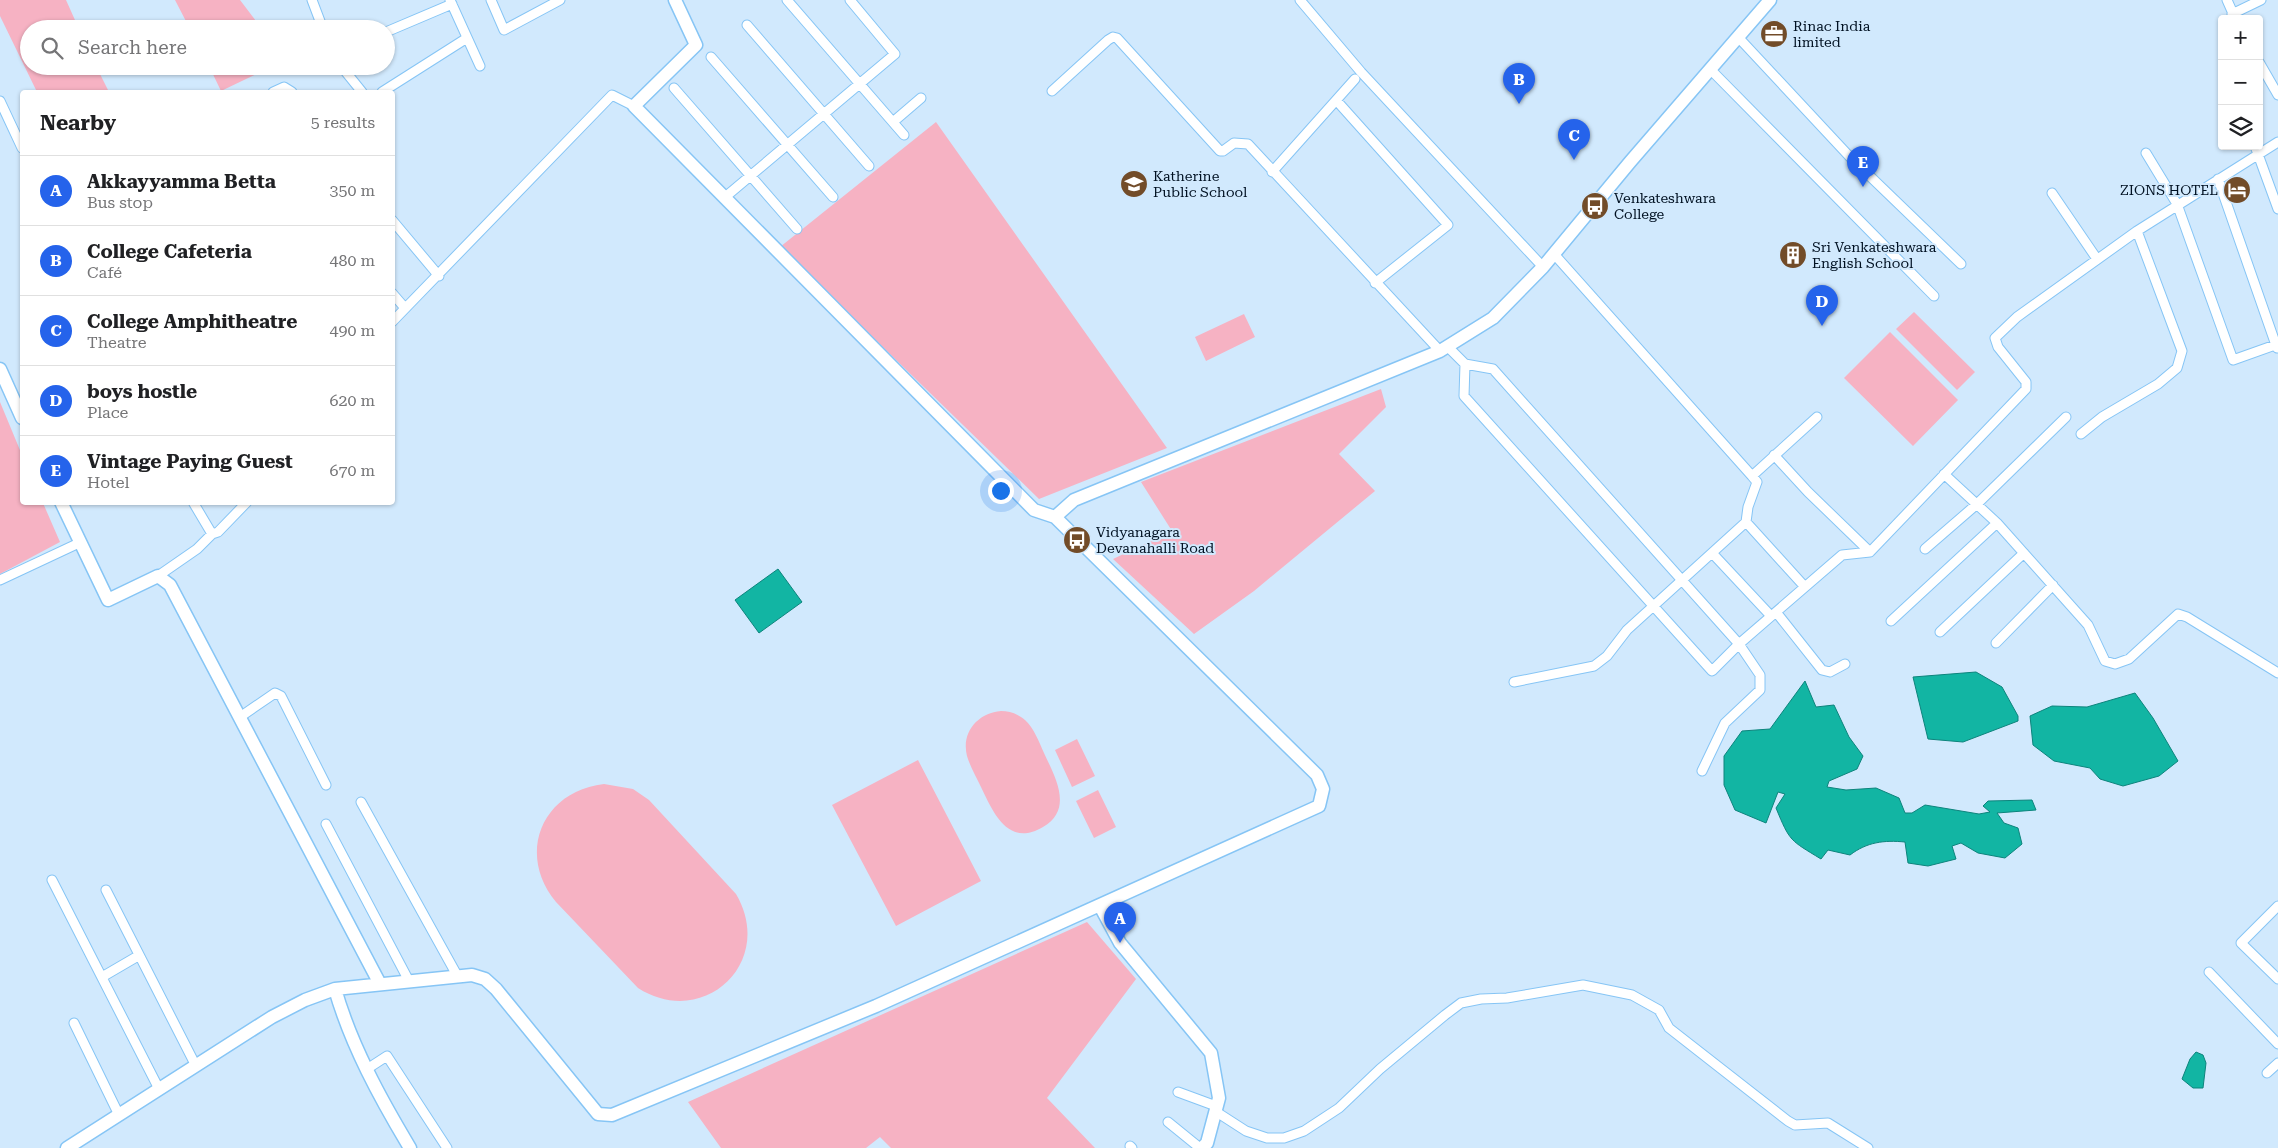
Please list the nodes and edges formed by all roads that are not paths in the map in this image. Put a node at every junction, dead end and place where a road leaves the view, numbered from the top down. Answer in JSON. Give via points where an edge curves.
{"nodes":[{"id":1,"x":312,"y":0,"type":"edge"},
{"id":2,"x":492,"y":0,"type":"edge"},
{"id":3,"x":560,"y":0,"type":"edge"},
{"id":4,"x":675,"y":0,"type":"edge"},
{"id":5,"x":787,"y":0,"type":"edge"},
{"id":6,"x":850,"y":0,"type":"edge"},
{"id":7,"x":1300,"y":0,"type":"edge"},
{"id":8,"x":1770,"y":0,"type":"edge"},
{"id":9,"x":2227,"y":0,"type":"edge"},
{"id":10,"x":2261,"y":0,"type":"edge"},
{"id":11,"x":451,"y":2,"type":"edge"},
{"id":12,"x":2234,"y":15,"type":"edge"},
{"id":13,"x":2236,"y":15,"type":"edge"},
{"id":14,"x":319,"y":20,"type":"edge"},
{"id":15,"x":747,"y":25,"type":"dead end"},
{"id":16,"x":395,"y":28,"type":"edge"},
{"id":17,"x":1738,"y":37,"type":"junction"},
{"id":18,"x":467,"y":38,"type":"junction"},
{"id":19,"x":711,"y":57,"type":"dead end"},
{"id":20,"x":480,"y":66,"type":"dead end"},
{"id":21,"x":1710,"y":69,"type":"junction"},
{"id":22,"x":2263,"y":69,"type":"edge"},
{"id":23,"x":349,"y":75,"type":"edge"},
{"id":24,"x":1355,"y":79,"type":"dead end"},
{"id":25,"x":860,"y":84,"type":"junction"},
{"id":26,"x":674,"y":88,"type":"dead end"},
{"id":27,"x":277,"y":90,"type":"edge"},
{"id":28,"x":289,"y":90,"type":"edge"},
{"id":29,"x":360,"y":90,"type":"edge"},
{"id":30,"x":385,"y":90,"type":"edge"},
{"id":31,"x":1052,"y":91,"type":"dead end"},
{"id":32,"x":2278,"y":95,"type":"edge"},
{"id":33,"x":921,"y":98,"type":"dead end"},
{"id":34,"x":1336,"y":100,"type":"junction"},
{"id":35,"x":0,"y":101,"type":"edge"},
{"id":36,"x":634,"y":106,"type":"junction"},
{"id":37,"x":824,"y":114,"type":"junction"},
{"id":38,"x":893,"y":122,"type":"junction"},
{"id":39,"x":904,"y":135,"type":"dead end"},
{"id":40,"x":2278,"y":142,"type":"edge"},
{"id":41,"x":20,"y":144,"type":"edge"},
{"id":42,"x":788,"y":145,"type":"junction"},
{"id":43,"x":2263,"y":147,"type":"edge"},
{"id":44,"x":2256,"y":150,"type":"edge"},
{"id":45,"x":2146,"y":153,"type":"dead end"},
{"id":46,"x":869,"y":166,"type":"dead end"},
{"id":47,"x":1272,"y":172,"type":"junction"},
{"id":48,"x":751,"y":176,"type":"junction"},
{"id":49,"x":2218,"y":179,"type":"junction"},
{"id":50,"x":2052,"y":193,"type":"dead end"},
{"id":51,"x":833,"y":197,"type":"dead end"},
{"id":52,"x":724,"y":198,"type":"junction"},
{"id":53,"x":2177,"y":204,"type":"junction"},
{"id":54,"x":2278,"y":209,"type":"edge"},
{"id":55,"x":395,"y":224,"type":"edge"},
{"id":56,"x":797,"y":229,"type":"dead end"},
{"id":57,"x":2137,"y":231,"type":"junction"},
{"id":58,"x":1554,"y":254,"type":"junction"},
{"id":59,"x":2097,"y":259,"type":"junction"},
{"id":60,"x":1961,"y":264,"type":"dead end"},
{"id":61,"x":1543,"y":267,"type":"junction"},
{"id":62,"x":439,"y":276,"type":"junction"},
{"id":63,"x":1375,"y":283,"type":"junction"},
{"id":64,"x":395,"y":296,"type":"edge"},
{"id":65,"x":1934,"y":296,"type":"dead end"},
{"id":66,"x":405,"y":308,"type":"junction"},
{"id":67,"x":395,"y":319,"type":"edge"},
{"id":68,"x":2277,"y":346,"type":"edge"},
{"id":69,"x":1444,"y":349,"type":"junction"},
{"id":70,"x":1465,"y":364,"type":"junction"},
{"id":71,"x":0,"y":369,"type":"edge"},
{"id":72,"x":20,"y":414,"type":"edge"},
{"id":73,"x":1817,"y":417,"type":"dead end"},
{"id":74,"x":2066,"y":417,"type":"dead end"},
{"id":75,"x":2081,"y":434,"type":"dead end"},
{"id":76,"x":1774,"y":455,"type":"junction"},
{"id":77,"x":1944,"y":474,"type":"junction"},
{"id":78,"x":1752,"y":476,"type":"junction"},
{"id":79,"x":1977,"y":504,"type":"junction"},
{"id":80,"x":62,"y":505,"type":"edge"},
{"id":81,"x":195,"y":505,"type":"edge"},
{"id":82,"x":244,"y":505,"type":"edge"},
{"id":83,"x":1055,"y":518,"type":"junction"},
{"id":84,"x":1746,"y":522,"type":"junction"},
{"id":85,"x":1997,"y":523,"type":"junction"},
{"id":86,"x":212,"y":534,"type":"junction"},
{"id":87,"x":79,"y":543,"type":"junction"},
{"id":88,"x":1925,"y":549,"type":"dead end"},
{"id":89,"x":1870,"y":552,"type":"junction"},
{"id":90,"x":2024,"y":553,"type":"junction"},
{"id":91,"x":1713,"y":554,"type":"junction"},
{"id":92,"x":158,"y":576,"type":"junction"},
{"id":93,"x":0,"y":580,"type":"edge"},
{"id":94,"x":1683,"y":581,"type":"junction"},
{"id":95,"x":2052,"y":585,"type":"junction"},
{"id":96,"x":1805,"y":587,"type":"junction"},
{"id":97,"x":1654,"y":607,"type":"junction"},
{"id":98,"x":1774,"y":614,"type":"junction"},
{"id":99,"x":1891,"y":621,"type":"dead end"},
{"id":100,"x":1940,"y":632,"type":"dead end"},
{"id":101,"x":1996,"y":642,"type":"dead end"},
{"id":102,"x":1739,"y":644,"type":"junction"},
{"id":103,"x":1845,"y":664,"type":"dead end"},
{"id":104,"x":2278,"y":673,"type":"edge"},
{"id":105,"x":1514,"y":682,"type":"dead end"},
{"id":106,"x":240,"y":717,"type":"junction"},
{"id":107,"x":1702,"y":771,"type":"dead end"},
{"id":108,"x":326,"y":785,"type":"dead end"},
{"id":109,"x":361,"y":802,"type":"dead end"},
{"id":110,"x":326,"y":824,"type":"dead end"},
{"id":111,"x":52,"y":880,"type":"dead end"},
{"id":112,"x":106,"y":890,"type":"dead end"},
{"id":113,"x":1100,"y":906,"type":"junction"},
{"id":114,"x":2277,"y":910,"type":"edge"},
{"id":115,"x":138,"y":956,"type":"junction"},
{"id":116,"x":2209,"y":972,"type":"dead end"},
{"id":117,"x":458,"y":976,"type":"junction"},
{"id":118,"x":102,"y":977,"type":"junction"},
{"id":119,"x":2278,"y":979,"type":"edge"},
{"id":120,"x":409,"y":981,"type":"junction"},
{"id":121,"x":380,"y":984,"type":"junction"},
{"id":122,"x":335,"y":989,"type":"junction"},
{"id":123,"x":74,"y":1023,"type":"dead end"},
{"id":124,"x":2278,"y":1044,"type":"edge"},
{"id":125,"x":2278,"y":1063,"type":"edge"},
{"id":126,"x":196,"y":1066,"type":"junction"},
{"id":127,"x":368,"y":1069,"type":"junction"},
{"id":128,"x":2267,"y":1073,"type":"dead end"},
{"id":129,"x":159,"y":1089,"type":"junction"},
{"id":130,"x":1178,"y":1092,"type":"dead end"},
{"id":131,"x":1216,"y":1108,"type":"junction"},
{"id":132,"x":119,"y":1114,"type":"junction"},
{"id":133,"x":1168,"y":1122,"type":"dead end"},
{"id":134,"x":67,"y":1148,"type":"edge"},
{"id":135,"x":410,"y":1148,"type":"edge"},
{"id":136,"x":447,"y":1148,"type":"edge"},
{"id":137,"x":1201,"y":1148,"type":"edge"},
{"id":138,"x":1868,"y":1148,"type":"edge"}],
"edges":[{"from":1,"to":14,"type":"street"},
{"from":2,"to":3,"type":"street","via":[[504,30]]},
{"from":4,"to":36,"type":"main road","via":[[696,45]]},
{"from":5,"to":25,"type":"street"},
{"from":6,"to":25,"type":"street","via":[[895,54]]},
{"from":7,"to":61,"type":"street","via":[[1361,72]]},
{"from":8,"to":17,"type":"main road"},
{"from":9,"to":12,"type":"street"},
{"from":10,"to":13,"type":"street"},
{"from":11,"to":16,"type":"street"},
{"from":11,"to":18,"type":"street"},
{"from":15,"to":37,"type":"street"},
{"from":17,"to":21,"type":"main road"},
{"from":17,"to":60,"type":"street","via":[[1849,156]]},
{"from":18,"to":20,"type":"street"},
{"from":18,"to":30,"type":"street"},
{"from":19,"to":42,"type":"street"},
{"from":21,"to":58,"type":"main road"},
{"from":21,"to":65,"type":"street"},
{"from":22,"to":32,"type":"street"},
{"from":23,"to":29,"type":"street"},
{"from":24,"to":34,"type":"street"},
{"from":25,"to":37,"type":"street"},
{"from":25,"to":38,"type":"street"},
{"from":26,"to":48,"type":"street"},
{"from":27,"to":28,"type":"street","via":[[284,87]]},
{"from":31,"to":47,"type":"street","via":[[1115,37],[1220,151],[1234,143],[1248,144]]},
{"from":33,"to":38,"type":"street"},
{"from":34,"to":47,"type":"street"},
{"from":34,"to":63,"type":"street","via":[[1448,225]]},
{"from":35,"to":41,"type":"street"},
{"from":36,"to":52,"type":"main road"},
{"from":36,"to":62,"type":"street","via":[[612,96]]},
{"from":37,"to":42,"type":"street"},
{"from":37,"to":46,"type":"street"},
{"from":38,"to":39,"type":"street"},
{"from":40,"to":43,"type":"street"},
{"from":42,"to":48,"type":"street"},
{"from":42,"to":51,"type":"street"},
{"from":44,"to":49,"type":"street"},
{"from":44,"to":54,"type":"street"},
{"from":45,"to":53,"type":"street"},
{"from":47,"to":63,"type":"street"},
{"from":48,"to":52,"type":"street"},
{"from":48,"to":56,"type":"street"},
{"from":49,"to":53,"type":"street"},
{"from":49,"to":68,"type":"street"},
{"from":50,"to":59,"type":"street"},
{"from":52,"to":83,"type":"main road","via":[[1034,510]]},
{"from":53,"to":57,"type":"street"},
{"from":53,"to":68,"type":"street","via":[[2233,360]]},
{"from":55,"to":62,"type":"street"},
{"from":57,"to":59,"type":"street"},
{"from":57,"to":75,"type":"street","via":[[2182,351],[2177,368],[2165,379],[2102,417]]},
{"from":58,"to":61,"type":"main road"},
{"from":58,"to":78,"type":"street"},
{"from":59,"to":77,"type":"street","via":[[2017,316],[1995,338],[1998,347],[2026,382],[2026,389]]},
{"from":61,"to":69,"type":"main road","via":[[1493,318]]},
{"from":62,"to":66,"type":"street"},
{"from":63,"to":69,"type":"street"},
{"from":64,"to":66,"type":"street"},
{"from":66,"to":67,"type":"street"},
{"from":69,"to":70,"type":"street"},
{"from":69,"to":83,"type":"main road","via":[[1074,500]]},
{"from":70,"to":94,"type":"street","via":[[1493,369]]},
{"from":70,"to":97,"type":"street","via":[[1464,396]]},
{"from":71,"to":72,"type":"main road"},
{"from":73,"to":76,"type":"street"},
{"from":74,"to":79,"type":"street"},
{"from":76,"to":78,"type":"street"},
{"from":76,"to":89,"type":"street"},
{"from":77,"to":79,"type":"street"},
{"from":77,"to":89,"type":"street"},
{"from":78,"to":84,"type":"street","via":[[1757,482]]},
{"from":79,"to":85,"type":"street"},
{"from":79,"to":88,"type":"street"},
{"from":80,"to":87,"type":"main road"},
{"from":81,"to":86,"type":"street"},
{"from":82,"to":86,"type":"street","via":[[218,532]]},
{"from":83,"to":113,"type":"main road","via":[[1317,775],[1323,789],[1319,806]]},
{"from":84,"to":91,"type":"street"},
{"from":84,"to":96,"type":"street"},
{"from":85,"to":90,"type":"street"},
{"from":85,"to":99,"type":"street"},
{"from":86,"to":92,"type":"street","via":[[197,549]]},
{"from":87,"to":92,"type":"main road","via":[[108,600]]},
{"from":87,"to":93,"type":"street"},
{"from":89,"to":96,"type":"street","via":[[1842,555]]},
{"from":90,"to":95,"type":"street"},
{"from":90,"to":100,"type":"street"},
{"from":91,"to":94,"type":"street"},
{"from":91,"to":98,"type":"street"},
{"from":92,"to":106,"type":"main road","via":[[170,584]]},
{"from":94,"to":97,"type":"street"},
{"from":94,"to":102,"type":"street"},
{"from":95,"to":101,"type":"street"},
{"from":95,"to":104,"type":"street","via":[[2088,625],[2105,661],[2115,664],[2129,660],[2178,614]]},
{"from":96,"to":98,"type":"street"},
{"from":97,"to":102,"type":"street","via":[[1712,671]]},
{"from":97,"to":105,"type":"street","via":[[1594,666]]},
{"from":98,"to":102,"type":"street"},
{"from":98,"to":103,"type":"street","via":[[1822,670],[1830,672]]},
{"from":102,"to":107,"type":"street","via":[[1760,675],[1760,690],[1725,723]]},
{"from":106,"to":108,"type":"street","via":[[275,693],[281,696]]},
{"from":106,"to":121,"type":"main road"},
{"from":109,"to":117,"type":"street"},
{"from":110,"to":120,"type":"street"},
{"from":111,"to":118,"type":"street"},
{"from":112,"to":115,"type":"street"},
{"from":113,"to":117,"type":"main road","via":[[876,1006],[612,1115],[598,1114],[485,979],[472,975]]},
{"from":113,"to":131,"type":"main road","via":[[1120,943],[1211,1053],[1219,1098]]},
{"from":114,"to":119,"type":"street","via":[[2241,943]]},
{"from":115,"to":118,"type":"street"},
{"from":115,"to":126,"type":"street"},
{"from":116,"to":124,"type":"street"},
{"from":117,"to":120,"type":"main road"},
{"from":118,"to":129,"type":"street"},
{"from":120,"to":121,"type":"main road"},
{"from":121,"to":122,"type":"main road"},
{"from":122,"to":126,"type":"main road","via":[[272,1017]]},
{"from":122,"to":127,"type":"main road","via":[[344,1022]]},
{"from":123,"to":132,"type":"street"},
{"from":125,"to":128,"type":"street"},
{"from":126,"to":129,"type":"main road"},
{"from":127,"to":135,"type":"main road"},
{"from":127,"to":136,"type":"street","via":[[387,1056]]},
{"from":129,"to":132,"type":"main road"},
{"from":130,"to":131,"type":"street"},
{"from":131,"to":137,"type":"main road","via":[[1207,1143]]},
{"from":131,"to":138,"type":"street","via":[[1246,1131],[1267,1138],[1284,1138],[1304,1131],[1339,1108],[1462,1003],[1582,986],[1632,995],[1659,1010],[1669,1028],[1788,1121],[1795,1125],[1828,1123]]},
{"from":132,"to":134,"type":"main road"},
{"from":133,"to":137,"type":"street"}]}
